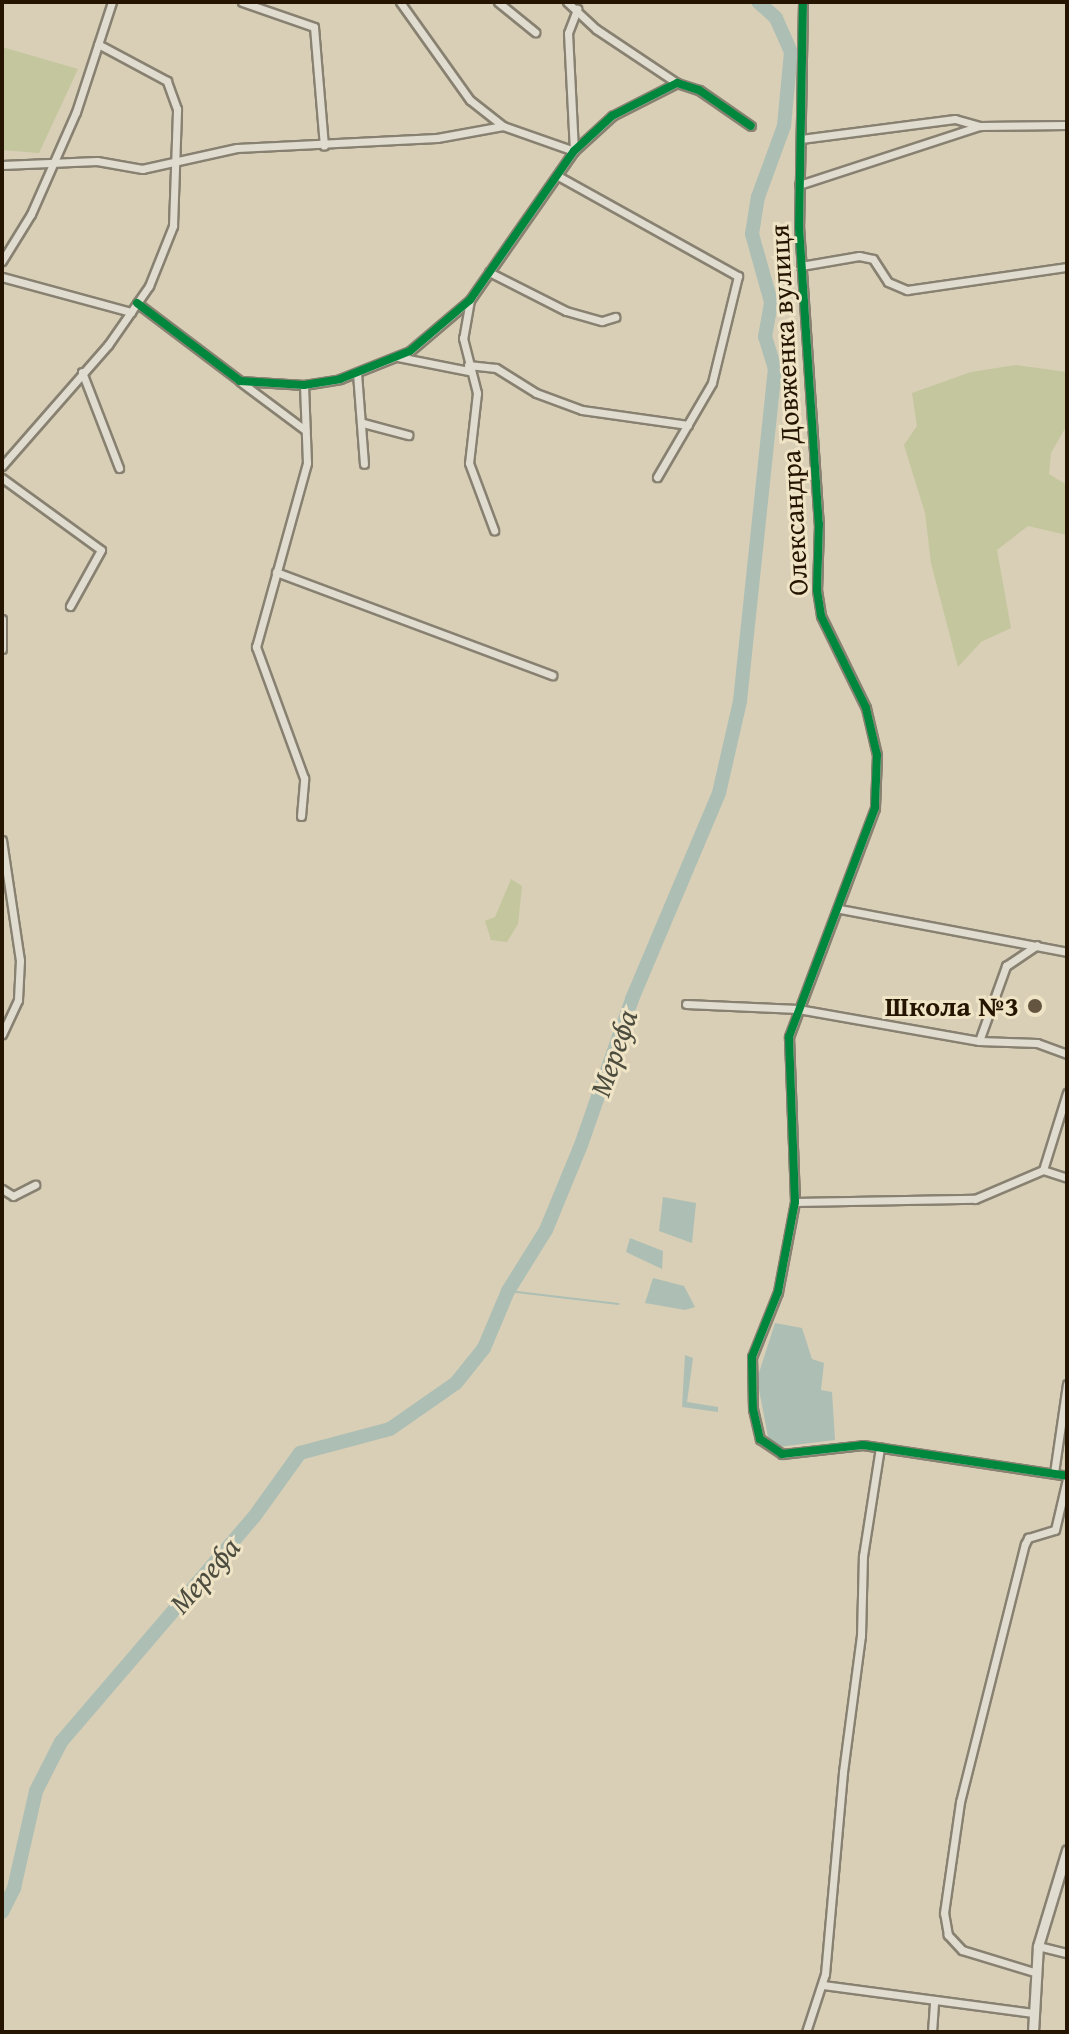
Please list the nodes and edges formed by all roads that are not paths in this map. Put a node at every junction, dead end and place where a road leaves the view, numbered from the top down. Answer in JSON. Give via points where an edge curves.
{"nodes":[{"id":1,"x":242,"y":2,"type":"edge"},
{"id":2,"x":400,"y":2,"type":"edge"},
{"id":3,"x":498,"y":2,"type":"edge"},
{"id":4,"x":567,"y":2,"type":"edge"},
{"id":5,"x":803,"y":2,"type":"edge"},
{"id":6,"x":110,"y":3,"type":"edge"},
{"id":7,"x":577,"y":9,"type":"junction"},
{"id":8,"x":535,"y":32,"type":"dead end"},
{"id":9,"x":98,"y":44,"type":"junction"},
{"id":10,"x":677,"y":83,"type":"junction"},
{"id":11,"x":1067,"y":125,"type":"edge"},
{"id":12,"x":503,"y":126,"type":"junction"},
{"id":13,"x":751,"y":126,"type":"dead end"},
{"id":14,"x":980,"y":126,"type":"junction"},
{"id":15,"x":801,"y":139,"type":"junction"},
{"id":16,"x":324,"y":146,"type":"junction"},
{"id":17,"x":574,"y":151,"type":"junction"},
{"id":18,"x":177,"y":163,"type":"junction"},
{"id":19,"x":2,"y":165,"type":"edge"},
{"id":20,"x":52,"y":166,"type":"junction"},
{"id":21,"x":558,"y":176,"type":"junction"},
{"id":22,"x":799,"y":185,"type":"junction"},
{"id":23,"x":2,"y":261,"type":"edge"},
{"id":24,"x":801,"y":266,"type":"junction"},
{"id":25,"x":1067,"y":267,"type":"edge"},
{"id":26,"x":489,"y":272,"type":"junction"},
{"id":27,"x":2,"y":277,"type":"edge"},
{"id":28,"x":470,"y":300,"type":"junction"},
{"id":29,"x":137,"y":303,"type":"junction"},
{"id":30,"x":131,"y":312,"type":"junction"},
{"id":31,"x":615,"y":317,"type":"dead end"},
{"id":32,"x":396,"y":357,"type":"junction"},
{"id":33,"x":468,"y":368,"type":"junction"},
{"id":34,"x":82,"y":372,"type":"junction"},
{"id":35,"x":357,"y":373,"type":"junction"},
{"id":36,"x":240,"y":381,"type":"junction"},
{"id":37,"x":304,"y":385,"type":"junction"},
{"id":38,"x":363,"y":423,"type":"junction"},
{"id":39,"x":688,"y":425,"type":"junction"},
{"id":40,"x":305,"y":430,"type":"junction"},
{"id":41,"x":408,"y":435,"type":"dead end"},
{"id":42,"x":364,"y":464,"type":"dead end"},
{"id":43,"x":2,"y":466,"type":"edge"},
{"id":44,"x":119,"y":468,"type":"dead end"},
{"id":45,"x":657,"y":477,"type":"dead end"},
{"id":46,"x":2,"y":478,"type":"edge"},
{"id":47,"x":494,"y":530,"type":"dead end"},
{"id":48,"x":276,"y":572,"type":"junction"},
{"id":49,"x":70,"y":606,"type":"dead end"},
{"id":50,"x":2,"y":619,"type":"edge"},
{"id":51,"x":2,"y":649,"type":"edge"},
{"id":52,"x":552,"y":675,"type":"dead end"},
{"id":53,"x":301,"y":816,"type":"dead end"},
{"id":54,"x":2,"y":840,"type":"edge"},
{"id":55,"x":9,"y":882,"type":"junction"},
{"id":56,"x":2,"y":891,"type":"edge"},
{"id":57,"x":840,"y":909,"type":"junction"},
{"id":58,"x":1037,"y":945,"type":"junction"},
{"id":59,"x":1067,"y":952,"type":"edge"},
{"id":60,"x":686,"y":1004,"type":"dead end"},
{"id":61,"x":798,"y":1009,"type":"junction"},
{"id":62,"x":2,"y":1035,"type":"edge"},
{"id":63,"x":979,"y":1041,"type":"junction"},
{"id":64,"x":1067,"y":1054,"type":"edge"},
{"id":65,"x":1067,"y":1093,"type":"edge"},
{"id":66,"x":1043,"y":1170,"type":"junction"},
{"id":67,"x":1067,"y":1178,"type":"edge"},
{"id":68,"x":35,"y":1185,"type":"dead end"},
{"id":69,"x":2,"y":1189,"type":"edge"},
{"id":70,"x":795,"y":1202,"type":"junction"},
{"id":71,"x":1067,"y":1384,"type":"edge"},
{"id":72,"x":880,"y":1447,"type":"junction"},
{"id":73,"x":1054,"y":1473,"type":"junction"},
{"id":74,"x":1067,"y":1478,"type":"edge"},
{"id":75,"x":1067,"y":1850,"type":"edge"},
{"id":76,"x":1038,"y":1946,"type":"junction"},
{"id":77,"x":1067,"y":1953,"type":"edge"},
{"id":78,"x":1034,"y":1972,"type":"junction"},
{"id":79,"x":823,"y":1985,"type":"junction"},
{"id":80,"x":934,"y":2003,"type":"junction"},
{"id":81,"x":1033,"y":2013,"type":"junction"},
{"id":82,"x":806,"y":2032,"type":"edge"},
{"id":83,"x":932,"y":2032,"type":"edge"},
{"id":84,"x":1033,"y":2032,"type":"edge"}],
"edges":[{"from":1,"to":16,"type":"street","via":[[314,27]]},
{"from":2,"to":12,"type":"street","via":[[470,100]]},
{"from":3,"to":8,"type":"street"},
{"from":4,"to":7,"type":"street"},
{"from":5,"to":15,"type":"street","name":"Олександра Довженка вулиця"},
{"from":6,"to":9,"type":"street"},
{"from":7,"to":10,"type":"street","via":[[596,29]]},
{"from":7,"to":17,"type":"street","via":[[568,42]]},
{"from":9,"to":18,"type":"street","via":[[167,81],[177,109]]},
{"from":9,"to":20,"type":"street"},
{"from":10,"to":13,"type":"street","via":[[699,90]]},
{"from":10,"to":17,"type":"street","via":[[612,116]]},
{"from":11,"to":14,"type":"street"},
{"from":12,"to":16,"type":"street","via":[[437,138]]},
{"from":12,"to":17,"type":"street"},
{"from":14,"to":15,"type":"street","via":[[955,119]]},
{"from":14,"to":22,"type":"street"},
{"from":15,"to":22,"type":"street","name":"Олександра Довженка вулиця"},
{"from":16,"to":18,"type":"street","via":[[237,148]]},
{"from":17,"to":21,"type":"street"},
{"from":18,"to":20,"type":"street","via":[[142,169],[97,161]]},
{"from":18,"to":29,"type":"street","via":[[173,226]]},
{"from":19,"to":20,"type":"street"},
{"from":20,"to":23,"type":"street"},
{"from":21,"to":26,"type":"street"},
{"from":21,"to":39,"type":"street","via":[[738,276],[712,383]]},
{"from":22,"to":24,"type":"street","name":"Олександра Довженка вулиця"},
{"from":24,"to":25,"type":"street","via":[[859,256],[873,259],[888,282],[907,290]]},
{"from":24,"to":57,"type":"street","name":"Олександра Довженка вулиця","via":[[821,616],[866,708],[877,755],[875,808]]},
{"from":26,"to":28,"type":"street"},
{"from":26,"to":31,"type":"street","via":[[566,311],[602,321]]},
{"from":27,"to":30,"type":"street"},
{"from":28,"to":32,"type":"street"},
{"from":28,"to":33,"type":"street","via":[[463,338]]},
{"from":29,"to":30,"type":"street"},
{"from":29,"to":36,"type":"street"},
{"from":30,"to":34,"type":"street"},
{"from":32,"to":33,"type":"street"},
{"from":32,"to":35,"type":"street"},
{"from":33,"to":39,"type":"street","via":[[496,368],[536,393],[582,410]]},
{"from":33,"to":47,"type":"street","via":[[477,393],[469,463]]},
{"from":34,"to":43,"type":"street"},
{"from":34,"to":44,"type":"street"},
{"from":35,"to":37,"type":"street"},
{"from":35,"to":38,"type":"street"},
{"from":36,"to":37,"type":"street"},
{"from":36,"to":40,"type":"street"},
{"from":37,"to":40,"type":"street"},
{"from":38,"to":41,"type":"street"},
{"from":38,"to":42,"type":"street"},
{"from":39,"to":45,"type":"street"},
{"from":40,"to":48,"type":"street","via":[[307,463]]},
{"from":46,"to":49,"type":"street","via":[[101,550]]},
{"from":48,"to":52,"type":"street"},
{"from":48,"to":53,"type":"street","via":[[256,647],[304,778]]},
{"from":50,"to":51,"type":"street"},
{"from":54,"to":55,"type":"street"},
{"from":55,"to":56,"type":"street"},
{"from":55,"to":62,"type":"street","via":[[20,960],[18,1000]]},
{"from":57,"to":58,"type":"street"},
{"from":57,"to":61,"type":"street","name":"Олександра Довженка вулиця"},
{"from":58,"to":59,"type":"street"},
{"from":58,"to":63,"type":"street","via":[[1006,966]]},
{"from":60,"to":61,"type":"street"},
{"from":61,"to":63,"type":"street"},
{"from":61,"to":70,"type":"street","name":"Олександра Довженка вулиця","via":[[789,1037]]},
{"from":63,"to":64,"type":"street","via":[[1037,1043]]},
{"from":65,"to":66,"type":"street"},
{"from":66,"to":67,"type":"street"},
{"from":66,"to":70,"type":"street","via":[[975,1199]]},
{"from":68,"to":69,"type":"street","via":[[13,1196]]},
{"from":70,"to":72,"type":"street","name":"Олександра Довженка вулиця","via":[[778,1292],[752,1357],[750,1391],[760,1439],[782,1454]]},
{"from":71,"to":73,"type":"street"},
{"from":72,"to":73,"type":"street"},
{"from":72,"to":79,"type":"street","via":[[863,1556],[861,1636]]},
{"from":73,"to":74,"type":"street"},
{"from":74,"to":78,"type":"street","via":[[1055,1530],[1028,1538],[1025,1544],[960,1802],[944,1913],[948,1935],[962,1950]]},
{"from":75,"to":76,"type":"street"},
{"from":76,"to":77,"type":"street"},
{"from":76,"to":78,"type":"street"},
{"from":78,"to":81,"type":"street"},
{"from":79,"to":80,"type":"street"},
{"from":79,"to":82,"type":"street"},
{"from":80,"to":81,"type":"street"},
{"from":80,"to":83,"type":"street"},
{"from":81,"to":84,"type":"street"}]}
